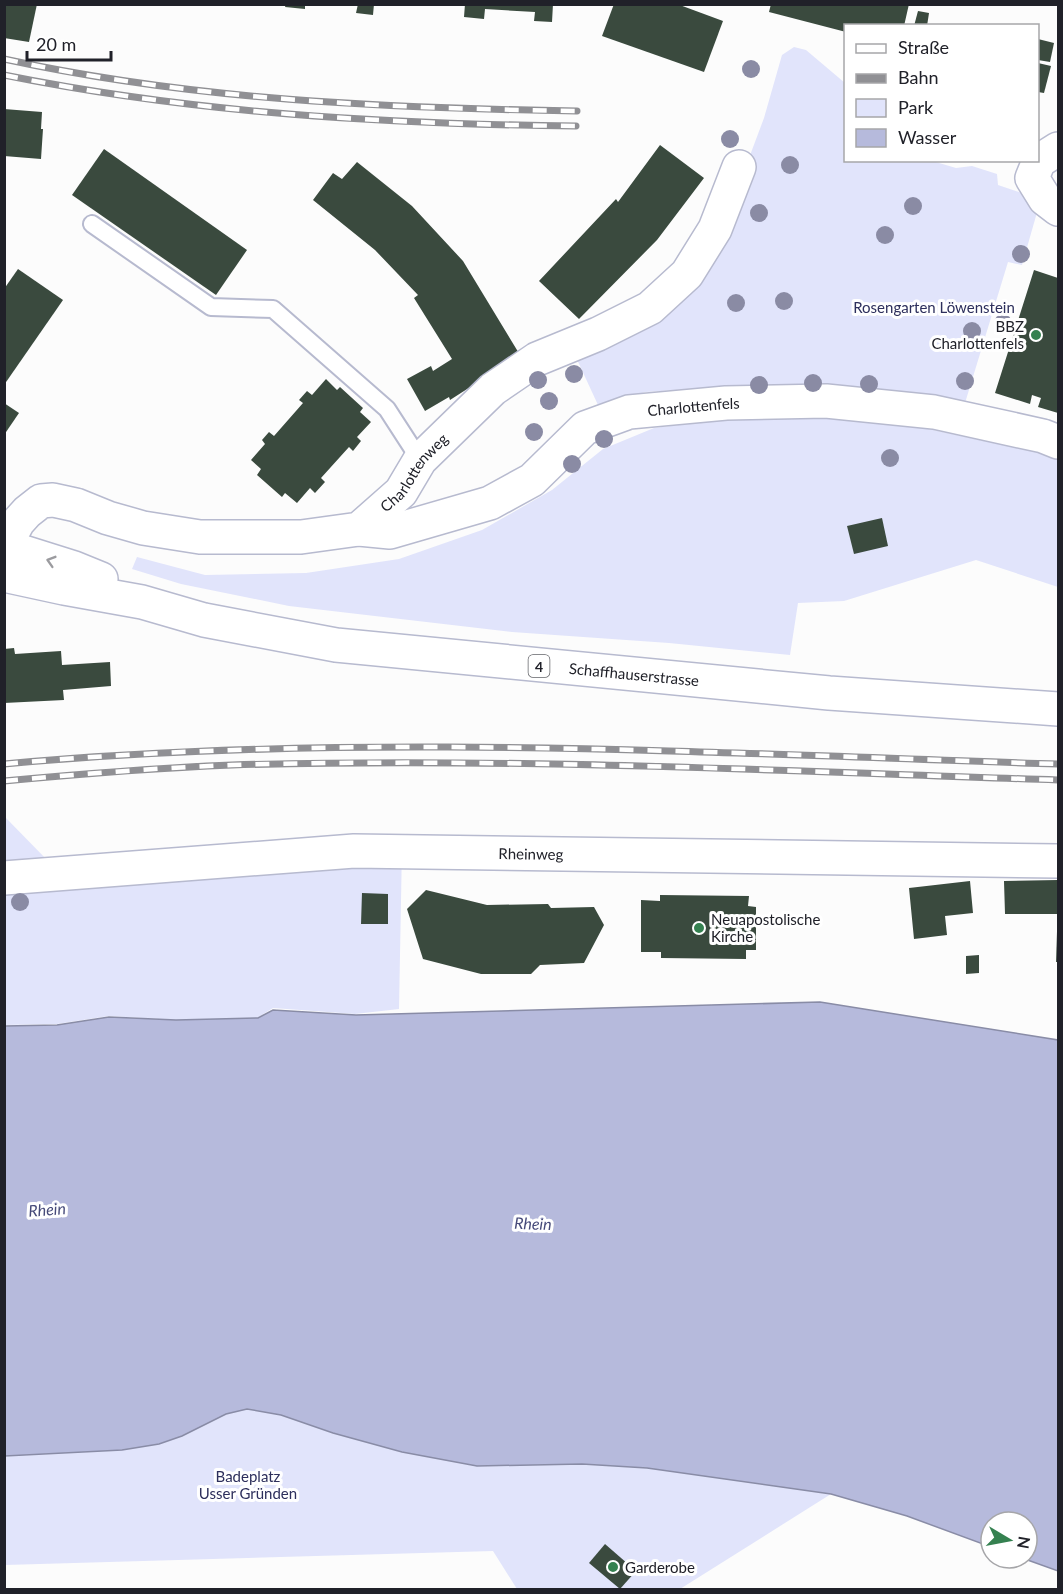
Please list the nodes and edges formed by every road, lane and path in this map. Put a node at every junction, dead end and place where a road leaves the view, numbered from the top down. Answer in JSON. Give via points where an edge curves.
{"nodes":[{"id":1,"x":1059,"y":149,"type":"edge"},
{"id":2,"x":1039,"y":161,"type":"edge"},
{"id":3,"x":1039,"y":162,"type":"edge"},
{"id":4,"x":739,"y":167,"type":"dead end"},
{"id":5,"x":1059,"y":209,"type":"edge"},
{"id":6,"x":92,"y":224,"type":"dead end"},
{"id":7,"x":1059,"y":442,"type":"edge"},
{"id":8,"x":420,"y":460,"type":"junction"},
{"id":9,"x":359,"y":529,"type":"junction"},
{"id":10,"x":5,"y":554,"type":"edge"},
{"id":11,"x":1059,"y":709,"type":"edge"},
{"id":12,"x":1059,"y":861,"type":"edge"},
{"id":13,"x":4,"y":878,"type":"edge"}],
"edges":[{"from":1,"to":2,"type":"street"},
{"from":3,"to":5,"type":"street","via":[[1032,178],[1045,199]]},
{"from":4,"to":8,"type":"street","name":"Charlottenweg","via":[[716,229],[680,281],[650,308],[537,359],[493,389]]},
{"from":6,"to":8,"type":"lane","via":[[211,307],[273,309],[387,410]]},
{"from":7,"to":9,"type":"street","name":"Charlottenfels","via":[[934,412],[826,401],[726,403],[629,412],[585,428],[532,480],[490,504],[390,532]]},
{"from":8,"to":9,"type":"street","name":"Charlottenweg","via":[[402,492]]},
{"from":9,"to":10,"type":"street","via":[[302,537],[200,537],[143,528],[53,500],[41,501],[18,522]]},
{"from":10,"to":11,"type":"street","name":"Schaffhauserstrasse","number":"4","via":[[64,588],[336,645],[828,693]]},
{"from":12,"to":13,"type":"street","name":"Rheinweg","via":[[354,851]]}]}
